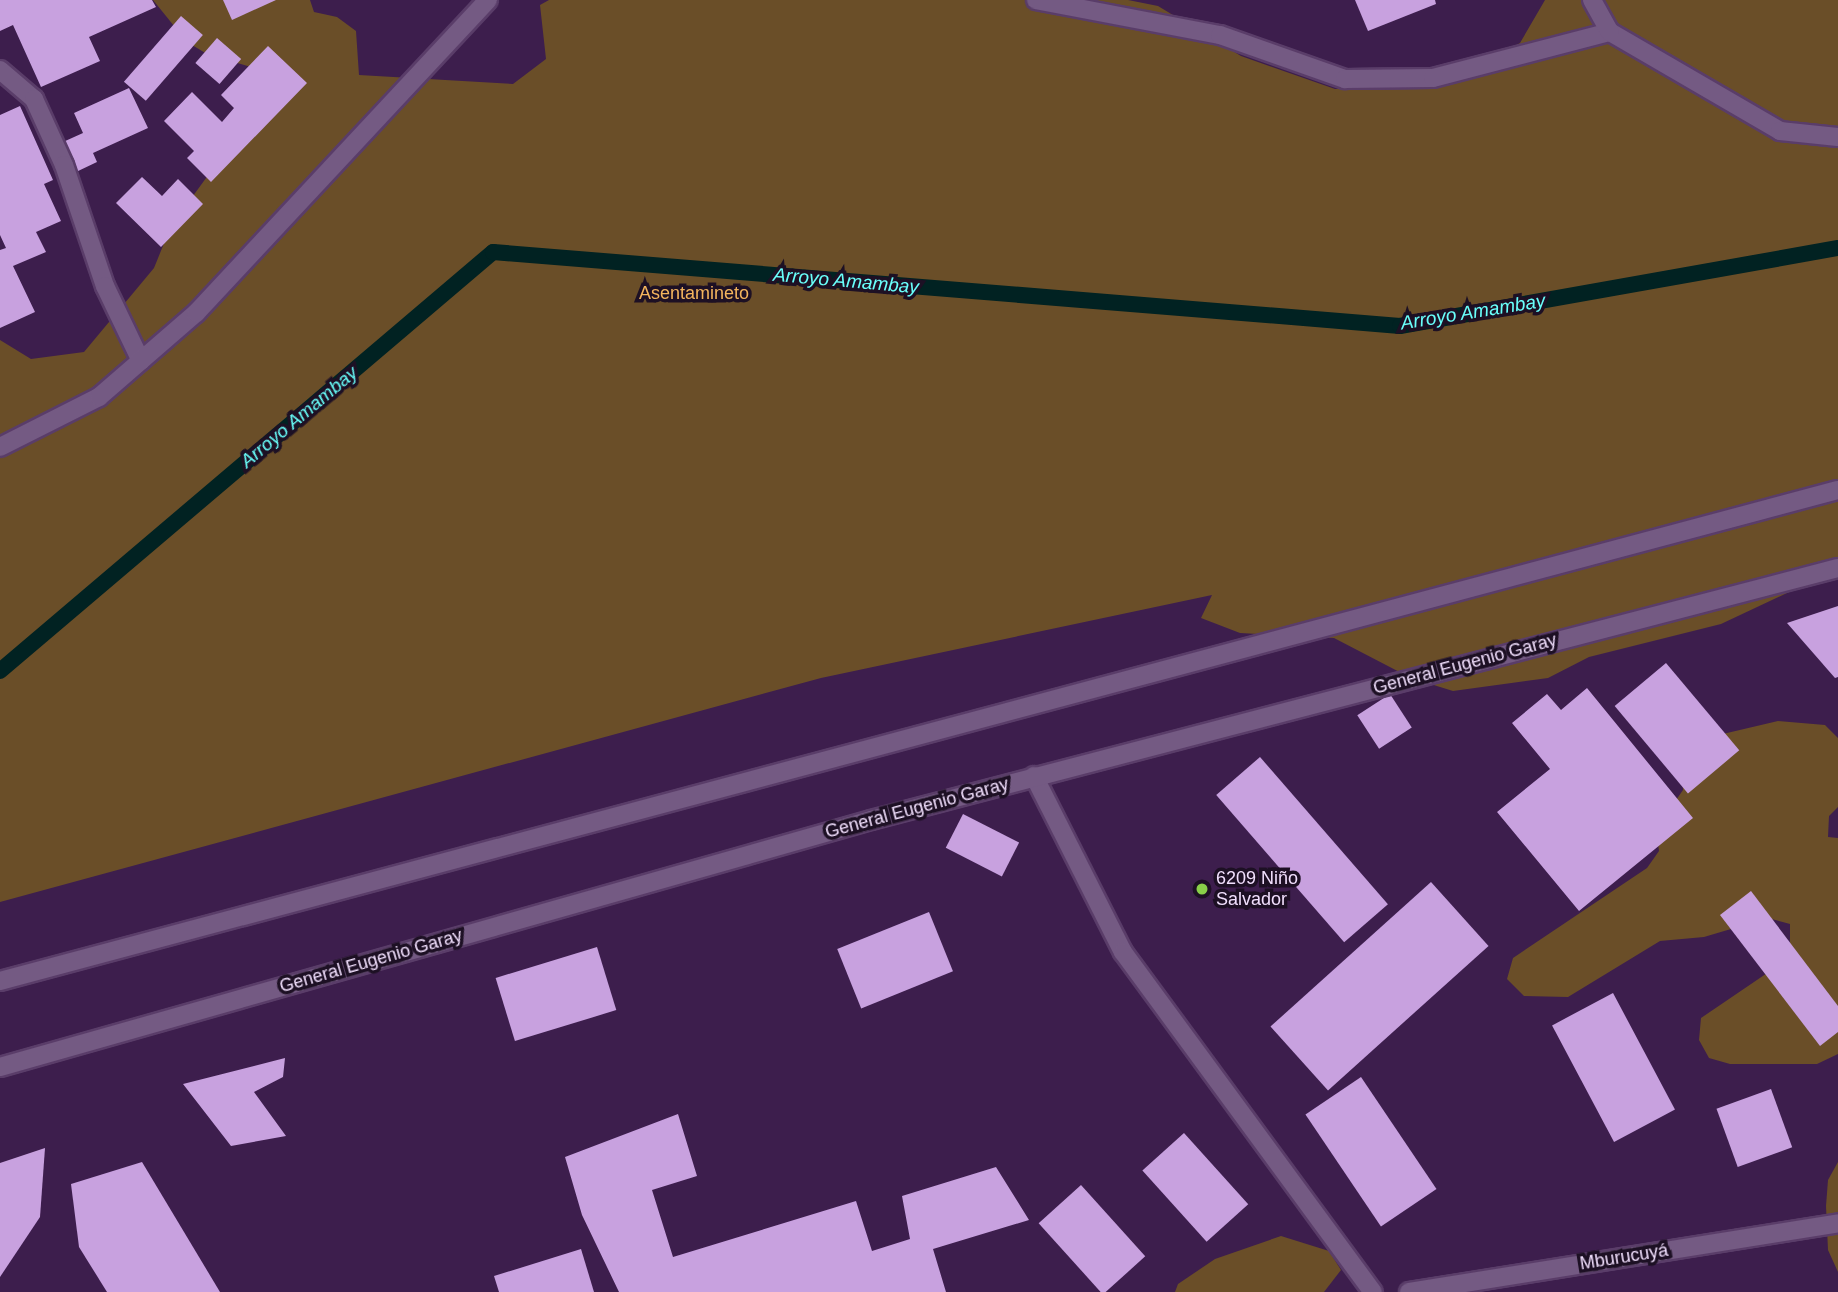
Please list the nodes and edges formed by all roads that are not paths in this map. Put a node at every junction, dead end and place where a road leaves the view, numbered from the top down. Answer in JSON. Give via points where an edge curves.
{"nodes":[{"id":1,"x":488,"y":0,"type":"edge"},
{"id":2,"x":1035,"y":0,"type":"edge"},
{"id":3,"x":1592,"y":0,"type":"edge"},
{"id":4,"x":1610,"y":32,"type":"junction"},
{"id":5,"x":0,"y":70,"type":"edge"},
{"id":6,"x":1838,"y":137,"type":"edge"},
{"id":7,"x":141,"y":361,"type":"junction"},
{"id":8,"x":0,"y":447,"type":"edge"},
{"id":9,"x":1838,"y":490,"type":"edge"},
{"id":10,"x":1838,"y":568,"type":"edge"},
{"id":11,"x":1034,"y":776,"type":"junction"},
{"id":12,"x":0,"y":981,"type":"edge"},
{"id":13,"x":0,"y":1067,"type":"edge"},
{"id":14,"x":1838,"y":1223,"type":"edge"},
{"id":15,"x":1373,"y":1292,"type":"edge"},
{"id":16,"x":1409,"y":1292,"type":"edge"}],
"edges":[{"from":1,"to":7,"type":"street","via":[[196,313]]},
{"from":2,"to":4,"type":"street","via":[[1220,35],[1345,79],[1433,78]]},
{"from":3,"to":4,"type":"street"},
{"from":4,"to":6,"type":"street","via":[[1780,131]]},
{"from":5,"to":7,"type":"street","via":[[34,99],[64,165],[105,286]]},
{"from":7,"to":8,"type":"street","via":[[99,397]]},
{"from":9,"to":12,"type":"street"},
{"from":10,"to":11,"type":"street","name":"General Eugenio Garay"},
{"from":11,"to":13,"type":"street","name":"General Eugenio Garay"},
{"from":11,"to":15,"type":"street","via":[[1123,952]]},
{"from":14,"to":16,"type":"street","name":"Mburucuyá"}]}
